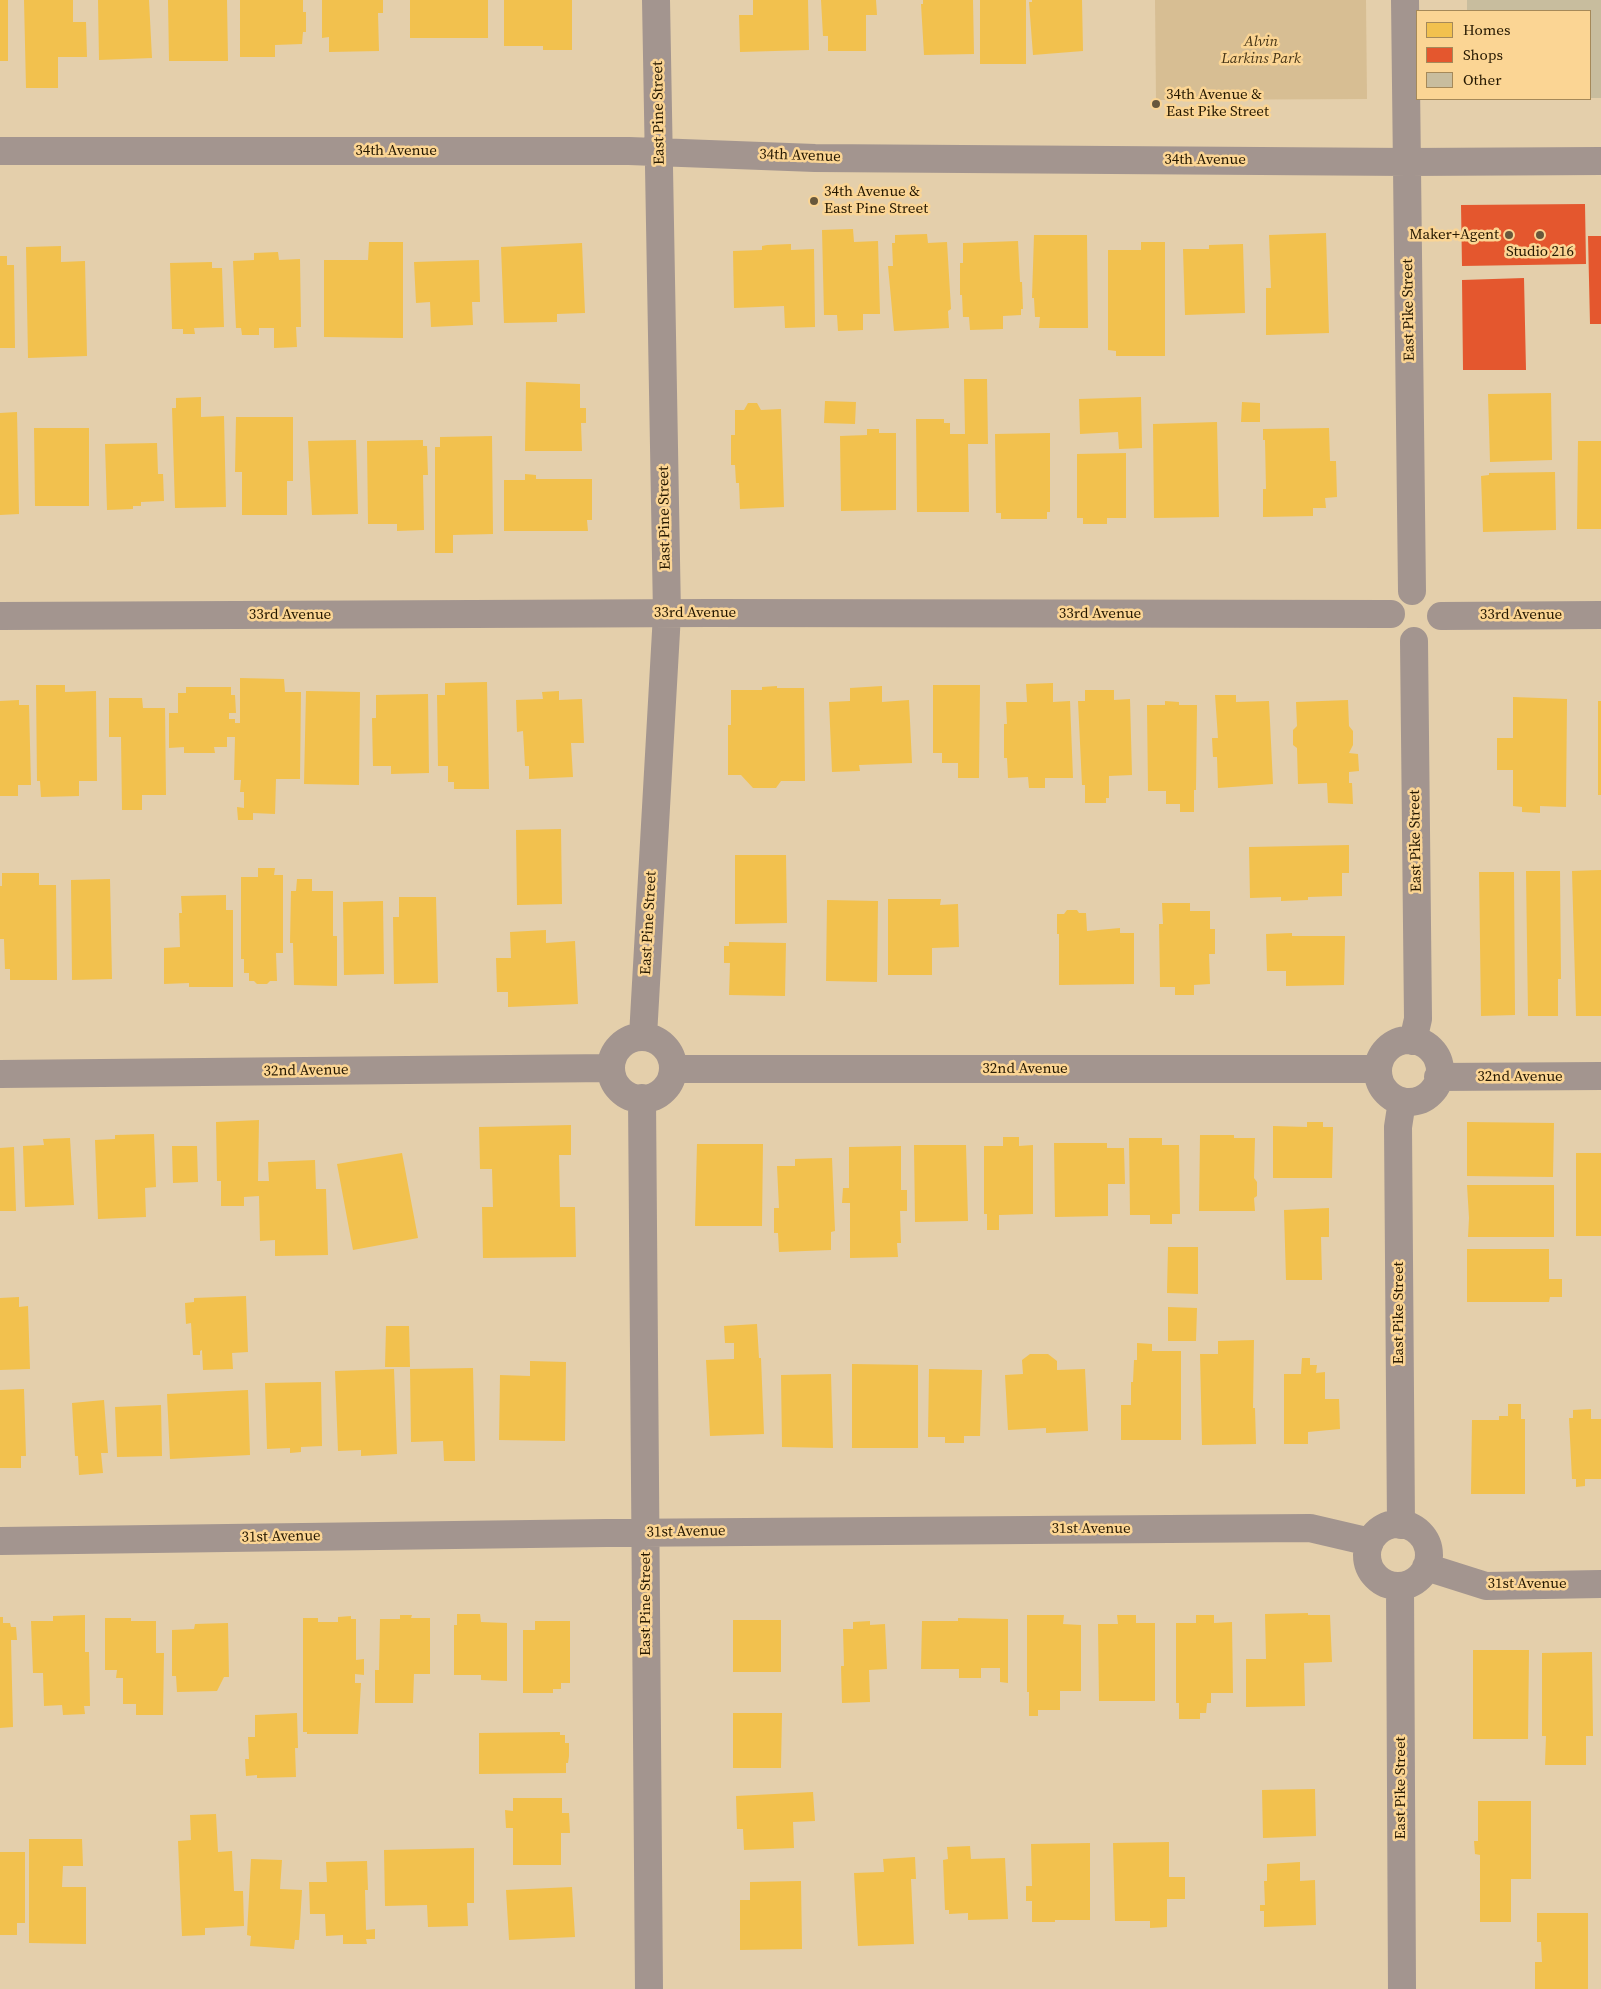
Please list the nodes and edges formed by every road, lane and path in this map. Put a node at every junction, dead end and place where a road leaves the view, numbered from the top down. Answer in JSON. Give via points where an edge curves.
{"nodes":[{"id":1,"x":656,"y":0,"type":"edge"},
{"id":2,"x":1405,"y":0,"type":"edge"},
{"id":3,"x":0,"y":151,"type":"edge"},
{"id":4,"x":659,"y":152,"type":"junction"},
{"id":5,"x":1601,"y":161,"type":"edge"},
{"id":6,"x":1408,"y":162,"type":"junction"},
{"id":7,"x":1412,"y":591,"type":"junction"},
{"id":8,"x":667,"y":614,"type":"junction"},
{"id":9,"x":1391,"y":614,"type":"junction"},
{"id":10,"x":1601,"y":615,"type":"edge"},
{"id":11,"x":0,"y":616,"type":"edge"},
{"id":12,"x":1441,"y":616,"type":"junction"},
{"id":13,"x":1414,"y":641,"type":"junction"},
{"id":14,"x":643,"y":1036,"type":"junction"},
{"id":15,"x":1413,"y":1041,"type":"junction"},
{"id":16,"x":611,"y":1068,"type":"junction"},
{"id":17,"x":673,"y":1069,"type":"junction"},
{"id":18,"x":1378,"y":1069,"type":"junction"},
{"id":19,"x":0,"y":1074,"type":"edge"},
{"id":20,"x":1601,"y":1076,"type":"edge"},
{"id":21,"x":1438,"y":1077,"type":"junction"},
{"id":22,"x":642,"y":1098,"type":"junction"},
{"id":23,"x":1402,"y":1101,"type":"junction"},
{"id":24,"x":1401,"y":1524,"type":"junction"},
{"id":25,"x":646,"y":1533,"type":"junction"},
{"id":26,"x":0,"y":1541,"type":"edge"},
{"id":27,"x":1370,"y":1542,"type":"junction"},
{"id":28,"x":1426,"y":1567,"type":"junction"},
{"id":29,"x":1601,"y":1584,"type":"edge"},
{"id":30,"x":1400,"y":1586,"type":"junction"},
{"id":31,"x":649,"y":1989,"type":"edge"},
{"id":32,"x":1402,"y":1989,"type":"edge"}],
"edges":[{"from":1,"to":4,"type":"street","name":"East Pine Street"},
{"from":2,"to":6,"type":"street","name":"East Pike Street"},
{"from":3,"to":4,"type":"street","name":"34th Avenue"},
{"from":4,"to":6,"type":"street","name":"34th Avenue","via":[[814,158]]},
{"from":4,"to":8,"type":"street","name":"East Pine Street"},
{"from":5,"to":6,"type":"street","name":"34th Avenue"},
{"from":6,"to":7,"type":"street","name":"East Pike Street"},
{"from":7,"to":9,"type":"street","via":[[1396,601]]},
{"from":7,"to":12,"type":"street","via":[[1426,592],[1433,598]]},
{"from":8,"to":9,"type":"street","name":"33rd Avenue"},
{"from":8,"to":11,"type":"street","name":"33rd Avenue"},
{"from":8,"to":14,"type":"street","name":"East Pine Street"},
{"from":9,"to":13,"type":"street","via":[[1397,633]]},
{"from":10,"to":12,"type":"street","name":"33rd Avenue"},
{"from":12,"to":13,"type":"street","via":[[1433,634],[1427,639]]},
{"from":13,"to":15,"type":"street","name":"East Pike Street","via":[[1418,1019]]},
{"from":14,"to":16,"type":"street","via":[[620,1045]]},
{"from":14,"to":17,"type":"street","via":[[665,1046]]},
{"from":15,"to":18,"type":"street","via":[[1390,1046],[1383,1054]]},
{"from":15,"to":21,"type":"street","via":[[1420,1042],[1436,1056]]},
{"from":16,"to":19,"type":"street","name":"32nd Avenue"},
{"from":16,"to":22,"type":"street","via":[[620,1090],[628,1096]]},
{"from":17,"to":18,"type":"street","name":"32nd Avenue"},
{"from":17,"to":22,"type":"street","via":[[667,1087],[660,1094]]},
{"from":18,"to":23,"type":"street","via":[[1387,1093]]},
{"from":20,"to":21,"type":"street","name":"32nd Avenue"},
{"from":21,"to":23,"type":"street","via":[[1437,1084],[1423,1098],[1414,1102]]},
{"from":22,"to":25,"type":"street","name":"East Pine Street"},
{"from":23,"to":24,"type":"street","name":"East Pike Street","via":[[1398,1127]]},
{"from":24,"to":27,"type":"street","via":[[1380,1530]]},
{"from":24,"to":28,"type":"street","via":[[1420,1533],[1426,1541],[1429,1560]]},
{"from":25,"to":26,"type":"street","name":"31st Avenue"},
{"from":25,"to":27,"type":"street","name":"31st Avenue","via":[[1310,1528]]},
{"from":25,"to":31,"type":"street","name":"East Pine Street"},
{"from":27,"to":30,"type":"street","via":[[1367,1558],[1375,1577],[1383,1583]]},
{"from":28,"to":29,"type":"street","name":"31st Avenue","via":[[1486,1586]]},
{"from":28,"to":30,"type":"street","via":[[1420,1578]]},
{"from":30,"to":32,"type":"street","name":"East Pike Street"}]}
